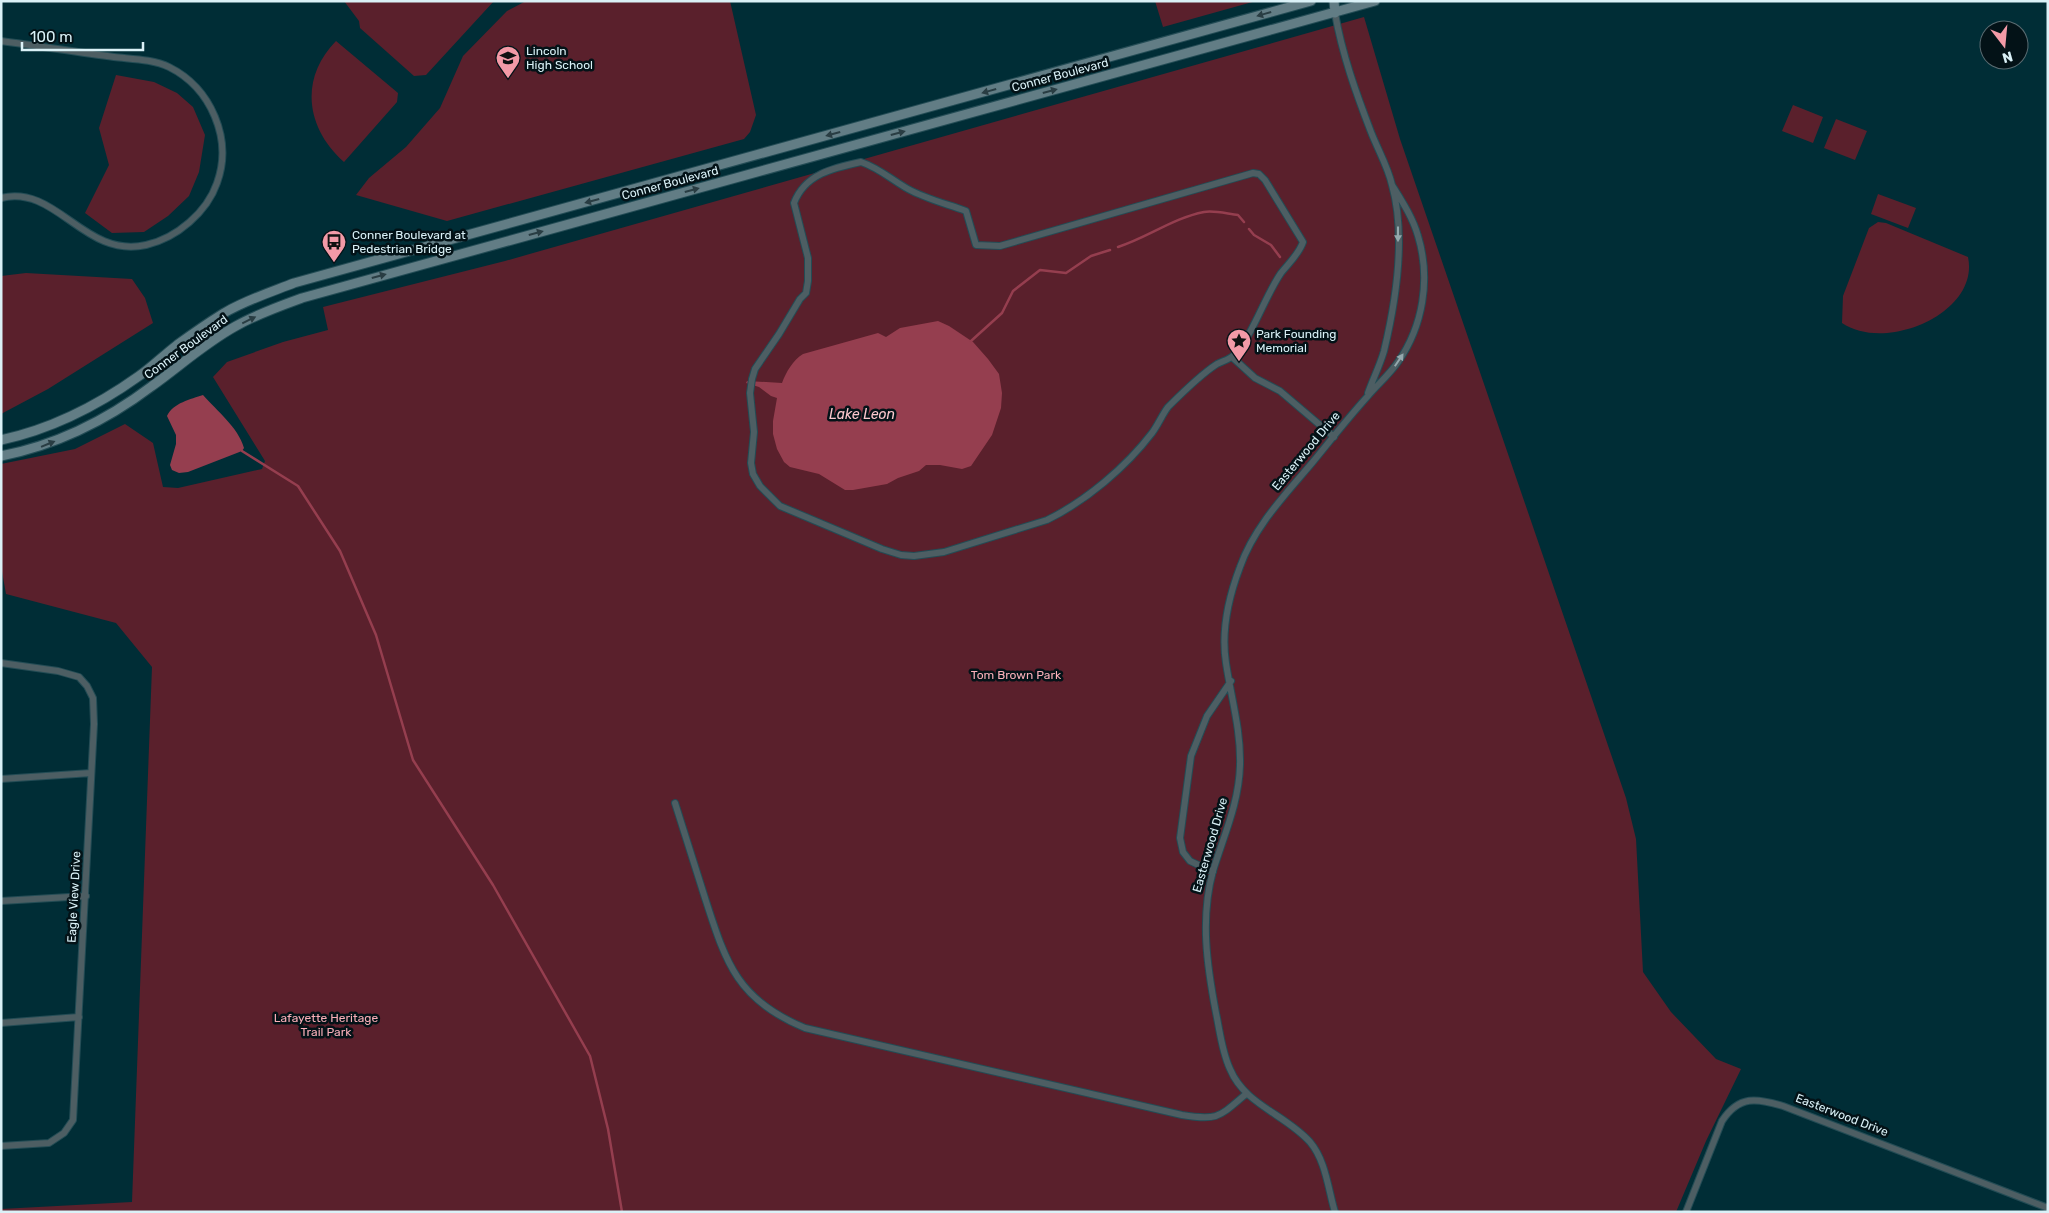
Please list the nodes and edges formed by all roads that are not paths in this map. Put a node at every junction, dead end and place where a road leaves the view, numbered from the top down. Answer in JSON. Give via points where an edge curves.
{"nodes":[{"id":1,"x":1311,"y":1,"type":"edge"},
{"id":2,"x":1334,"y":1,"type":"edge"},
{"id":3,"x":1375,"y":1,"type":"edge"},
{"id":4,"x":1335,"y":13,"type":"junction"},
{"id":5,"x":1,"y":41,"type":"edge"},
{"id":6,"x":965,"y":98,"type":"junction"},
{"id":7,"x":970,"y":113,"type":"junction"},
{"id":8,"x":1392,"y":185,"type":"junction"},
{"id":9,"x":1,"y":198,"type":"edge"},
{"id":10,"x":327,"y":274,"type":"junction"},
{"id":11,"x":332,"y":289,"type":"junction"},
{"id":12,"x":1232,"y":357,"type":"junction"},
{"id":13,"x":1367,"y":397,"type":"junction"},
{"id":14,"x":1334,"y":437,"type":"junction"},
{"id":15,"x":1,"y":440,"type":"edge"},
{"id":16,"x":1,"y":456,"type":"edge"},
{"id":17,"x":1,"y":663,"type":"edge"},
{"id":18,"x":1230,"y":681,"type":"junction"},
{"id":19,"x":91,"y":773,"type":"junction"},
{"id":20,"x":1,"y":779,"type":"edge"},
{"id":21,"x":675,"y":803,"type":"dead end"},
{"id":22,"x":1213,"y":872,"type":"junction"},
{"id":23,"x":86,"y":896,"type":"junction"},
{"id":24,"x":1,"y":901,"type":"edge"},
{"id":25,"x":79,"y":1017,"type":"junction"},
{"id":26,"x":1,"y":1023,"type":"edge"},
{"id":27,"x":1246,"y":1094,"type":"junction"},
{"id":28,"x":1,"y":1146,"type":"edge"},
{"id":29,"x":2048,"y":1208,"type":"edge"},
{"id":30,"x":1334,"y":1212,"type":"edge"},
{"id":31,"x":1686,"y":1212,"type":"edge"}],
"edges":[{"from":1,"to":6,"type":"main road","name":"Conner Boulevard","one_way":true},
{"from":2,"to":4,"type":"main road","name":"Easterwood Drive"},
{"from":3,"to":4,"type":"main road","name":"Conner Boulevard"},
{"from":7,"to":4,"type":"main road","name":"Conner Boulevard","one_way":true},
{"from":4,"to":8,"type":"street","name":"Easterwood Drive","via":[[1353,85]]},
{"from":5,"to":9,"type":"street","via":[[140,60],[168,67],[195,86],[209,104],[221,137],[222,156],[220,176],[204,208],[165,239],[134,248],[99,240],[40,201],[19,196]]},
{"from":6,"to":7,"type":"main road"},
{"from":6,"to":10,"type":"main road","name":"Conner Boulevard","one_way":true},
{"from":11,"to":7,"type":"main road","name":"Conner Boulevard","one_way":true},
{"from":8,"to":13,"type":"street","name":"Easterwood Drive","one_way":true,"via":[[1399,227],[1395,288],[1383,353]]},
{"from":13,"to":8,"type":"street","name":"Easterwood Drive","one_way":true,"via":[[1396,366],[1411,342],[1421,315],[1424,285],[1422,250],[1412,220]]},
{"from":10,"to":11,"type":"main road"},
{"from":10,"to":15,"type":"main road","name":"Conner Boulevard","via":[[276,290],[226,312],[178,344],[140,376],[77,415]]},
{"from":16,"to":11,"type":"main road","name":"Conner Boulevard","one_way":true,"via":[[41,446],[77,432],[118,410],[235,326]]},
{"from":12,"to":12,"type":"street","via":[[1208,371],[1169,407],[1153,432],[1117,472],[1058,515],[944,552],[901,555],[808,519],[780,506],[753,474],[752,379],[755,369],[806,293],[808,258],[794,203],[797,195],[818,175],[861,162],[908,189],[966,211],[976,245],[1000,246],[1244,174],[1259,174],[1303,242],[1269,292],[1240,348]]},
{"from":12,"to":14,"type":"street","via":[[1255,378],[1280,391]]},
{"from":13,"to":14,"type":"street","name":"Easterwood Drive"},
{"from":14,"to":18,"type":"street","name":"Easterwood Drive","via":[[1266,519],[1240,564],[1225,636]]},
{"from":17,"to":19,"type":"street","name":"Eagle View Drive","via":[[71,674],[87,686],[93,698]]},
{"from":18,"to":22,"type":"street","name":"Easterwood Drive","via":[[1239,744],[1238,788]]},
{"from":18,"to":22,"type":"street","via":[[1207,716],[1191,756],[1180,838],[1183,852],[1190,861]]},
{"from":19,"to":20,"type":"street"},
{"from":19,"to":23,"type":"street","name":"Eagle View Drive"},
{"from":21,"to":27,"type":"street","via":[[724,954],[752,996],[780,1016],[805,1028],[1182,1115],[1218,1117]]},
{"from":22,"to":27,"type":"street","name":"Easterwood Drive","via":[[1205,918],[1212,991],[1227,1062],[1237,1084]]},
{"from":23,"to":24,"type":"street"},
{"from":23,"to":25,"type":"street","name":"Eagle View Drive"},
{"from":25,"to":26,"type":"street"},
{"from":25,"to":28,"type":"street","name":"Eagle View Drive","via":[[73,1120],[64,1133],[49,1143]]},
{"from":27,"to":30,"type":"street","name":"Easterwood Drive","via":[[1301,1134],[1316,1150]]},
{"from":29,"to":31,"type":"street","name":"Easterwood Drive","via":[[1783,1106],[1757,1099],[1742,1102],[1722,1121]]}]}
